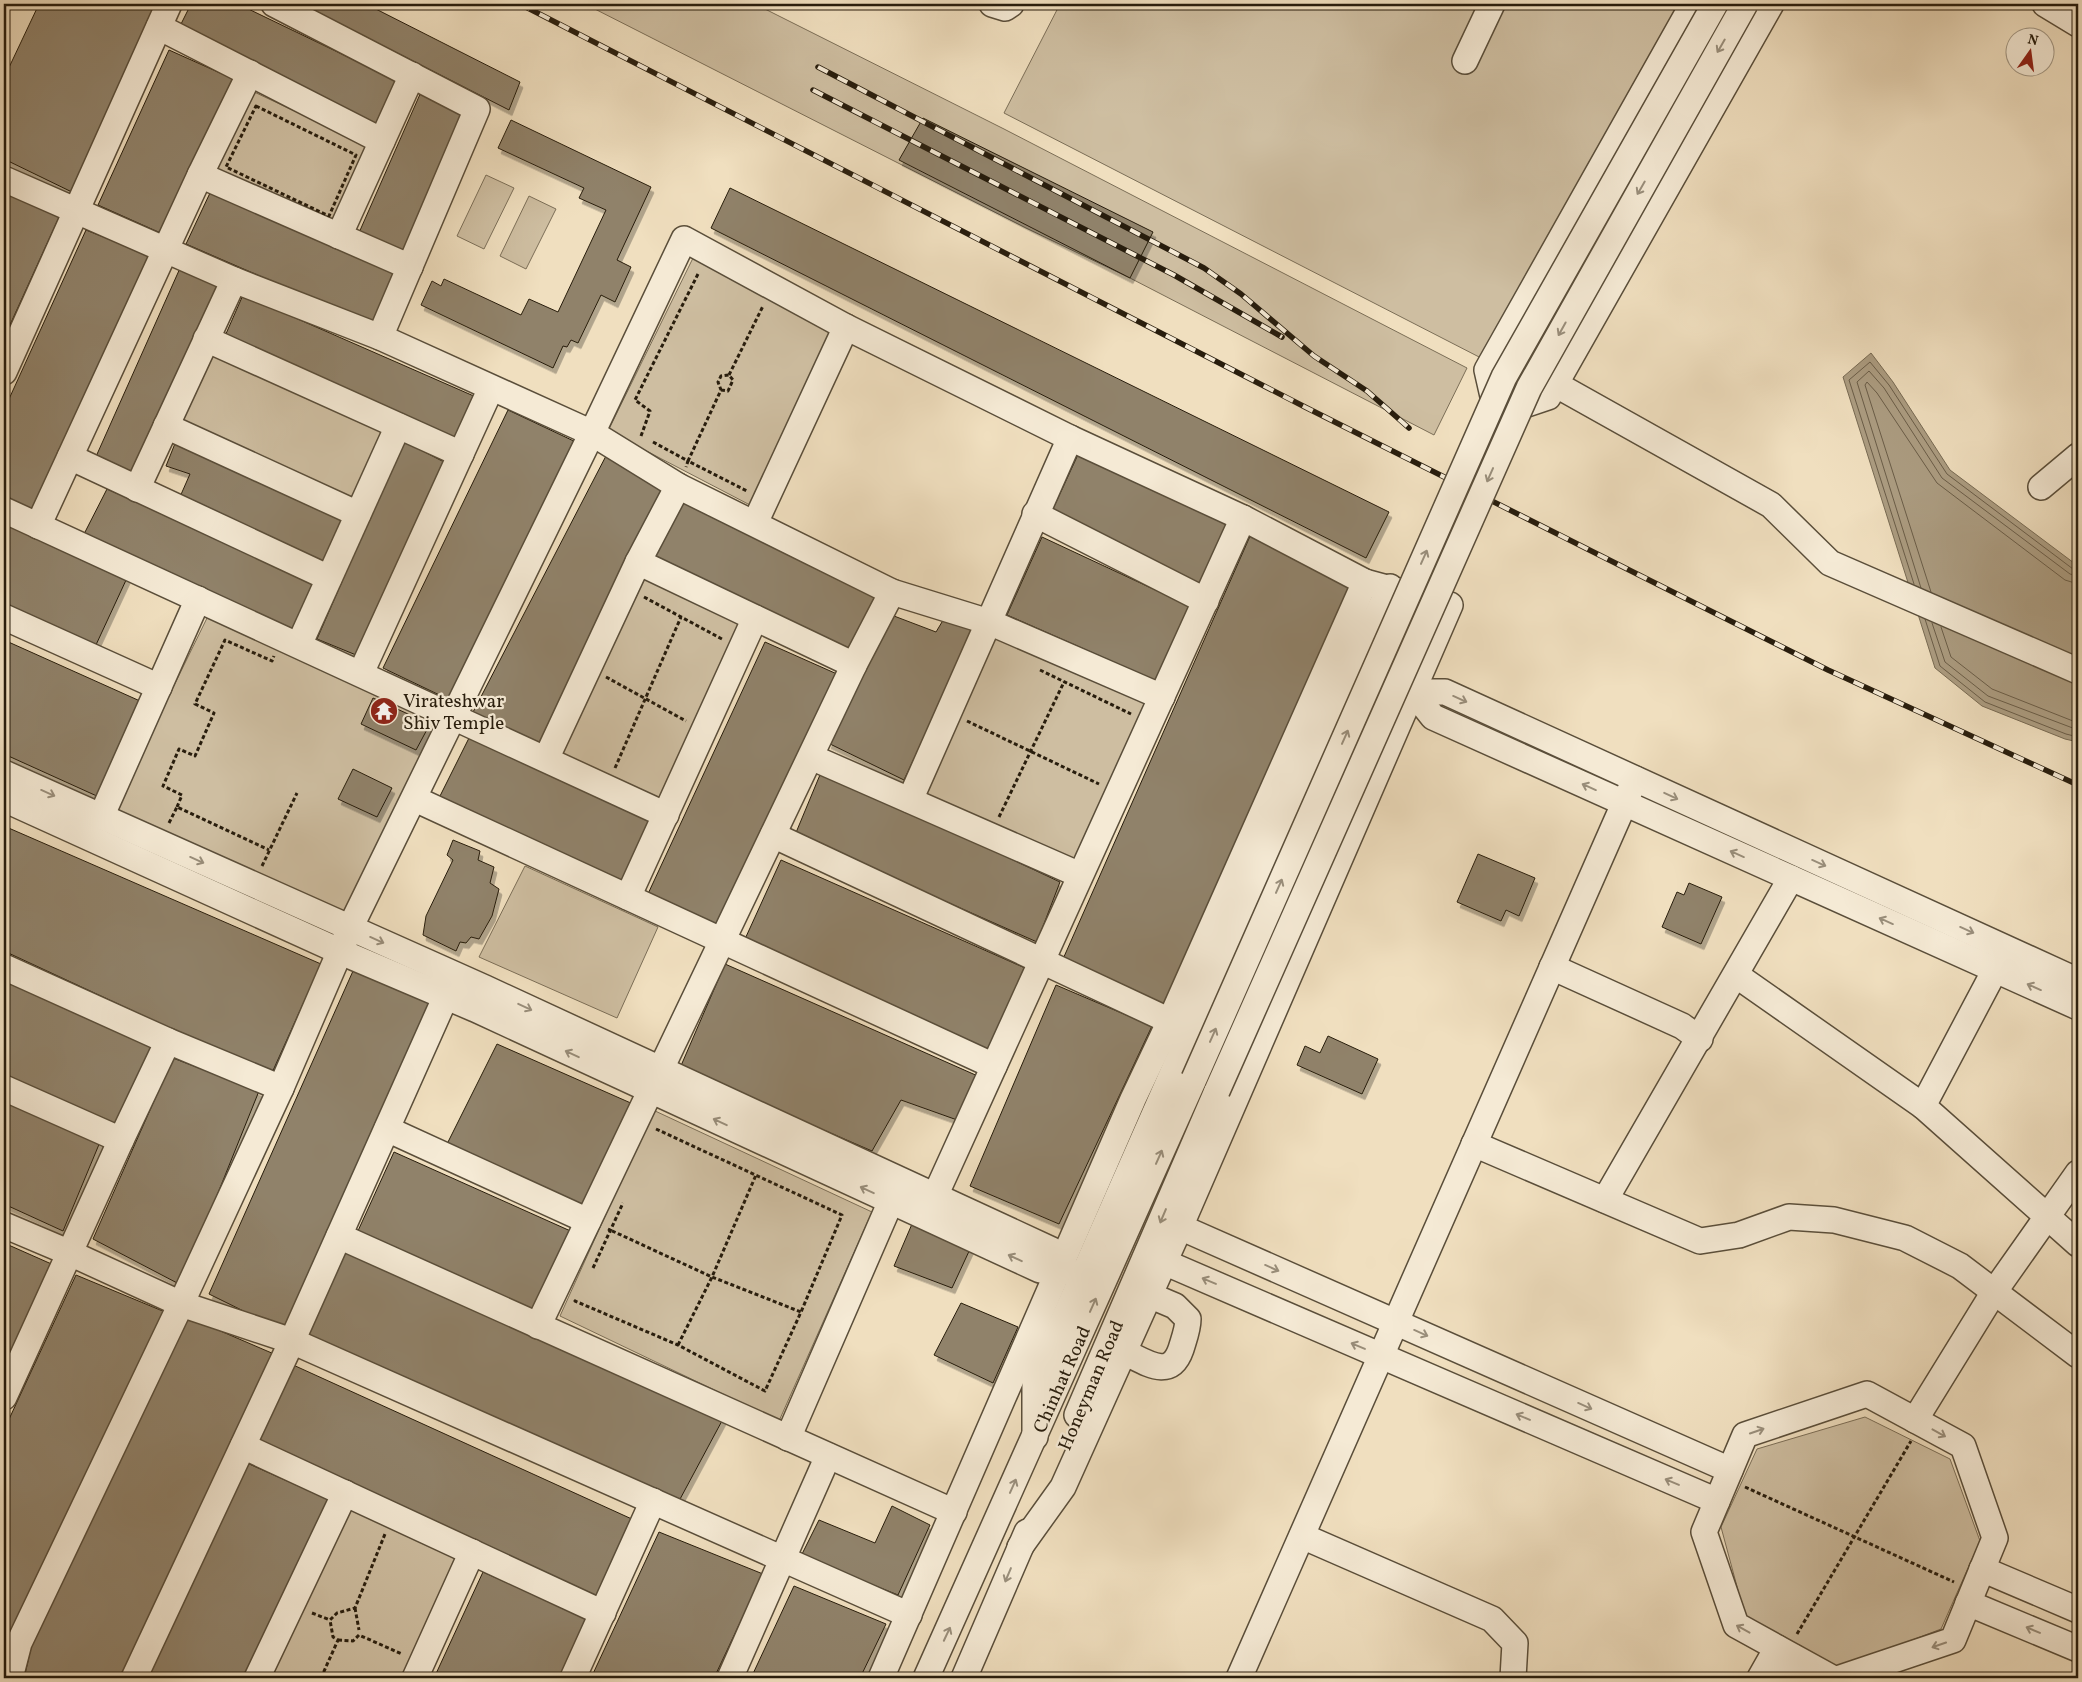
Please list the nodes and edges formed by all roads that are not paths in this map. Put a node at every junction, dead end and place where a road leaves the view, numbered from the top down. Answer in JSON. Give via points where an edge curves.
{"nodes":[{"id":1,"x":169,"y":4,"type":"edge"},
{"id":2,"x":274,"y":4,"type":"edge"},
{"id":3,"x":992,"y":4,"type":"edge"},
{"id":4,"x":1011,"y":4,"type":"edge"},
{"id":5,"x":1492,"y":4,"type":"edge"},
{"id":6,"x":1693,"y":4,"type":"edge"},
{"id":7,"x":1715,"y":4,"type":"edge"},
{"id":8,"x":1745,"y":4,"type":"edge"},
{"id":9,"x":1771,"y":4,"type":"edge"},
{"id":10,"x":2045,"y":4,"type":"edge"},
{"id":11,"x":2078,"y":24,"type":"edge"},
{"id":12,"x":158,"y":27,"type":"junction"},
{"id":13,"x":1464,"y":61,"type":"dead end"},
{"id":14,"x":250,"y":73,"type":"junction"},
{"id":15,"x":412,"y":76,"type":"junction"},
{"id":16,"x":382,"y":141,"type":"junction"},
{"id":17,"x":200,"y":175,"type":"junction"},
{"id":18,"x":4,"y":179,"type":"edge"},
{"id":19,"x":77,"y":211,"type":"junction"},
{"id":20,"x":339,"y":236,"type":"junction"},
{"id":21,"x":167,"y":249,"type":"junction"},
{"id":22,"x":410,"y":267,"type":"junction"},
{"id":23,"x":234,"y":280,"type":"junction"},
{"id":24,"x":846,"y":327,"type":"junction"},
{"id":25,"x":380,"y":337,"type":"junction"},
{"id":26,"x":206,"y":339,"type":"junction"},
{"id":27,"x":4,"y":372,"type":"edge"},
{"id":28,"x":1555,"y":384,"type":"junction"},
{"id":29,"x":492,"y":388,"type":"junction"},
{"id":30,"x":166,"y":426,"type":"junction"},
{"id":31,"x":398,"y":426,"type":"junction"},
{"id":32,"x":592,"y":433,"type":"junction"},
{"id":33,"x":1070,"y":438,"type":"junction"},
{"id":34,"x":461,"y":454,"type":"junction"},
{"id":35,"x":2078,"y":456,"type":"edge"},
{"id":36,"x":70,"y":458,"type":"junction"},
{"id":37,"x":678,"y":486,"type":"junction"},
{"id":38,"x":2041,"y":487,"type":"dead end"},
{"id":39,"x":137,"y":489,"type":"junction"},
{"id":40,"x":4,"y":510,"type":"edge"},
{"id":41,"x":358,"y":514,"type":"junction"},
{"id":42,"x":1035,"y":514,"type":"junction"},
{"id":43,"x":1243,"y":518,"type":"junction"},
{"id":44,"x":755,"y":523,"type":"junction"},
{"id":45,"x":38,"y":526,"type":"junction"},
{"id":46,"x":638,"y":562,"type":"junction"},
{"id":47,"x":329,"y":578,"type":"junction"},
{"id":48,"x":1365,"y":582,"type":"junction"},
{"id":49,"x":1390,"y":588,"type":"junction"},
{"id":50,"x":892,"y":592,"type":"junction"},
{"id":51,"x":198,"y":599,"type":"junction"},
{"id":52,"x":1206,"y":601,"type":"junction"},
{"id":53,"x":4,"y":617,"type":"edge"},
{"id":54,"x":755,"y":618,"type":"junction"},
{"id":55,"x":989,"y":622,"type":"junction"},
{"id":56,"x":290,"y":641,"type":"junction"},
{"id":57,"x":854,"y":665,"type":"junction"},
{"id":58,"x":2078,"y":671,"type":"edge"},
{"id":59,"x":361,"y":674,"type":"junction"},
{"id":60,"x":159,"y":687,"type":"junction"},
{"id":61,"x":1413,"y":692,"type":"junction"},
{"id":62,"x":1162,"y":697,"type":"junction"},
{"id":63,"x":454,"y":716,"type":"junction"},
{"id":64,"x":811,"y":757,"type":"junction"},
{"id":65,"x":546,"y":759,"type":"junction"},
{"id":66,"x":4,"y":773,"type":"edge"},
{"id":67,"x":1635,"y":779,"type":"junction"},
{"id":68,"x":4,"y":798,"type":"edge"},
{"id":69,"x":415,"y":799,"type":"junction"},
{"id":70,"x":910,"y":800,"type":"junction"},
{"id":71,"x":1624,"y":803,"type":"junction"},
{"id":72,"x":666,"y":815,"type":"junction"},
{"id":73,"x":101,"y":817,"type":"junction"},
{"id":74,"x":773,"y":835,"type":"junction"},
{"id":75,"x":221,"y":871,"type":"junction"},
{"id":76,"x":1080,"y":876,"type":"junction"},
{"id":77,"x":1791,"y":878,"type":"junction"},
{"id":78,"x":628,"y":897,"type":"junction"},
{"id":79,"x":246,"y":909,"type":"junction"},
{"id":80,"x":350,"y":928,"type":"junction"},
{"id":81,"x":722,"y":940,"type":"junction"},
{"id":82,"x":341,"y":952,"type":"junction"},
{"id":83,"x":1042,"y":960,"type":"junction"},
{"id":84,"x":4,"y":967,"type":"edge"},
{"id":85,"x":1552,"y":967,"type":"junction"},
{"id":86,"x":1995,"y":970,"type":"junction"},
{"id":87,"x":1736,"y":975,"type":"junction"},
{"id":88,"x":2078,"y":981,"type":"edge"},
{"id":89,"x":446,"y":996,"type":"junction"},
{"id":90,"x":2078,"y":1007,"type":"edge"},
{"id":91,"x":1182,"y":1024,"type":"junction"},
{"id":92,"x":1700,"y":1039,"type":"junction"},
{"id":93,"x":168,"y":1040,"type":"junction"},
{"id":94,"x":994,"y":1066,"type":"junction"},
{"id":95,"x":656,"y":1080,"type":"junction"},
{"id":96,"x":4,"y":1088,"type":"edge"},
{"id":97,"x":281,"y":1088,"type":"junction"},
{"id":98,"x":1923,"y":1106,"type":"junction"},
{"id":99,"x":387,"y":1129,"type":"junction"},
{"id":100,"x":121,"y":1140,"type":"junction"},
{"id":101,"x":1474,"y":1144,"type":"junction"},
{"id":102,"x":2078,"y":1173,"type":"edge"},
{"id":103,"x":935,"y":1196,"type":"junction"},
{"id":104,"x":1605,"y":1200,"type":"junction"},
{"id":105,"x":891,"y":1201,"type":"junction"},
{"id":106,"x":2047,"y":1216,"type":"junction"},
{"id":107,"x":588,"y":1221,"type":"junction"},
{"id":108,"x":4,"y":1225,"type":"edge"},
{"id":109,"x":1180,"y":1227,"type":"junction"},
{"id":110,"x":339,"y":1236,"type":"junction"},
{"id":111,"x":2078,"y":1244,"type":"edge"},
{"id":112,"x":70,"y":1253,"type":"junction"},
{"id":113,"x":1164,"y":1262,"type":"junction"},
{"id":114,"x":1060,"y":1267,"type":"junction"},
{"id":115,"x":1083,"y":1278,"type":"junction"},
{"id":116,"x":1994,"y":1292,"type":"junction"},
{"id":117,"x":1150,"y":1295,"type":"junction"},
{"id":118,"x":181,"y":1304,"type":"junction"},
{"id":119,"x":1396,"y":1322,"type":"junction"},
{"id":120,"x":538,"y":1326,"type":"junction"},
{"id":121,"x":292,"y":1341,"type":"junction"},
{"id":122,"x":1124,"y":1352,"type":"junction"},
{"id":123,"x":2078,"y":1355,"type":"edge"},
{"id":124,"x":1381,"y":1356,"type":"junction"},
{"id":125,"x":1035,"y":1384,"type":"junction"},
{"id":126,"x":4,"y":1397,"type":"edge"},
{"id":127,"x":1003,"y":1399,"type":"junction"},
{"id":128,"x":1918,"y":1422,"type":"junction"},
{"id":129,"x":1035,"y":1437,"type":"junction"},
{"id":130,"x":788,"y":1438,"type":"junction"},
{"id":131,"x":242,"y":1446,"type":"junction"},
{"id":132,"x":828,"y":1456,"type":"junction"},
{"id":133,"x":1728,"y":1474,"type":"junction"},
{"id":134,"x":344,"y":1493,"type":"junction"},
{"id":135,"x":653,"y":1501,"type":"junction"},
{"id":136,"x":1717,"y":1501,"type":"junction"},
{"id":137,"x":954,"y":1512,"type":"junction"},
{"id":138,"x":1302,"y":1536,"type":"junction"},
{"id":139,"x":1020,"y":1547,"type":"junction"},
{"id":140,"x":472,"y":1552,"type":"junction"},
{"id":141,"x":783,"y":1559,"type":"junction"},
{"id":142,"x":1975,"y":1587,"type":"junction"},
{"id":143,"x":2078,"y":1610,"type":"edge"},
{"id":144,"x":603,"y":1613,"type":"junction"},
{"id":145,"x":909,"y":1614,"type":"junction"},
{"id":146,"x":2078,"y":1649,"type":"edge"},
{"id":147,"x":1785,"y":1653,"type":"junction"},
{"id":148,"x":10,"y":1678,"type":"edge"},
{"id":149,"x":134,"y":1678,"type":"edge"},
{"id":150,"x":258,"y":1678,"type":"edge"},
{"id":151,"x":415,"y":1678,"type":"edge"},
{"id":152,"x":573,"y":1678,"type":"edge"},
{"id":153,"x":730,"y":1678,"type":"edge"},
{"id":154,"x":881,"y":1678,"type":"edge"},
{"id":155,"x":926,"y":1678,"type":"edge"},
{"id":156,"x":964,"y":1678,"type":"edge"},
{"id":157,"x":1240,"y":1678,"type":"edge"},
{"id":158,"x":1513,"y":1678,"type":"edge"},
{"id":159,"x":1760,"y":1678,"type":"edge"},
{"id":160,"x":1780,"y":1678,"type":"edge"},
{"id":161,"x":1832,"y":1678,"type":"edge"},
{"id":162,"x":1840,"y":1678,"type":"edge"}],
"edges":[{"from":1,"to":12,"type":"street"},
{"from":2,"to":15,"type":"street"},
{"from":3,"to":4,"type":"street","via":[[1005,8]]},
{"from":5,"to":13,"type":"street"},
{"from":6,"to":28,"type":"street","via":[[1487,370],[1497,414],[1548,397]]},
{"from":129,"to":7,"type":"street","name":"Chinhat Road","one_way":true,"bridge":true,"via":[[1504,377]]},
{"from":8,"to":139,"type":"street","name":"Honeyman Road","one_way":true,"bridge":true,"via":[[1529,388],[1217,1091]]},
{"from":9,"to":28,"type":"street"},
{"from":10,"to":11,"type":"street"},
{"from":12,"to":14,"type":"street"},
{"from":12,"to":19,"type":"street"},
{"from":14,"to":16,"type":"street"},
{"from":14,"to":17,"type":"street"},
{"from":15,"to":16,"type":"street"},
{"from":15,"to":22,"type":"street","via":[[477,109]]},
{"from":16,"to":20,"type":"street"},
{"from":17,"to":20,"type":"street"},
{"from":17,"to":21,"type":"street"},
{"from":18,"to":19,"type":"street"},
{"from":19,"to":21,"type":"street"},
{"from":19,"to":27,"type":"street"},
{"from":20,"to":22,"type":"street"},
{"from":21,"to":23,"type":"street"},
{"from":21,"to":36,"type":"street"},
{"from":22,"to":25,"type":"street"},
{"from":23,"to":25,"type":"street"},
{"from":23,"to":26,"type":"street"},
{"from":24,"to":32,"type":"street","via":[[765,303],[684,240]]},
{"from":24,"to":33,"type":"street"},
{"from":24,"to":44,"type":"street"},
{"from":25,"to":29,"type":"street"},
{"from":26,"to":30,"type":"street"},
{"from":26,"to":31,"type":"street"},
{"from":28,"to":58,"type":"street","via":[[1771,505],[1830,563]]},
{"from":29,"to":32,"type":"street"},
{"from":29,"to":34,"type":"street"},
{"from":30,"to":39,"type":"street"},
{"from":30,"to":41,"type":"street"},
{"from":31,"to":34,"type":"street"},
{"from":31,"to":41,"type":"street"},
{"from":32,"to":37,"type":"street"},
{"from":32,"to":63,"type":"street"},
{"from":33,"to":42,"type":"street"},
{"from":33,"to":43,"type":"street"},
{"from":34,"to":59,"type":"street"},
{"from":35,"to":38,"type":"street"},
{"from":36,"to":39,"type":"street"},
{"from":36,"to":45,"type":"street"},
{"from":37,"to":44,"type":"street"},
{"from":37,"to":46,"type":"street"},
{"from":39,"to":47,"type":"street"},
{"from":40,"to":45,"type":"street"},
{"from":41,"to":47,"type":"street"},
{"from":42,"to":52,"type":"street"},
{"from":42,"to":55,"type":"street"},
{"from":43,"to":48,"type":"street"},
{"from":43,"to":52,"type":"street"},
{"from":44,"to":50,"type":"street"},
{"from":45,"to":51,"type":"street"},
{"from":46,"to":54,"type":"street"},
{"from":46,"to":65,"type":"street"},
{"from":47,"to":56,"type":"street"},
{"from":48,"to":49,"type":"street"},
{"from":48,"to":91,"type":"street"},
{"from":49,"to":61,"type":"street","via":[[1450,605]]},
{"from":49,"to":91,"type":"street"},
{"from":50,"to":55,"type":"street"},
{"from":50,"to":57,"type":"street"},
{"from":51,"to":56,"type":"street"},
{"from":51,"to":60,"type":"street"},
{"from":52,"to":62,"type":"street"},
{"from":53,"to":60,"type":"street"},
{"from":54,"to":57,"type":"street"},
{"from":54,"to":72,"type":"street"},
{"from":55,"to":62,"type":"street"},
{"from":55,"to":70,"type":"street"},
{"from":56,"to":59,"type":"street"},
{"from":57,"to":64,"type":"street"},
{"from":59,"to":63,"type":"street"},
{"from":60,"to":73,"type":"street"},
{"from":61,"to":67,"type":"street","one_way":true,"via":[[1445,692]]},
{"from":71,"to":61,"type":"street","one_way":true,"via":[[1433,717]]},
{"from":61,"to":109,"type":"street"},
{"from":62,"to":76,"type":"street"},
{"from":63,"to":65,"type":"street"},
{"from":63,"to":69,"type":"street"},
{"from":64,"to":70,"type":"street"},
{"from":64,"to":74,"type":"street"},
{"from":65,"to":72,"type":"street"},
{"from":66,"to":73,"type":"street","one_way":true},
{"from":67,"to":71,"type":"street"},
{"from":67,"to":88,"type":"street","one_way":true},
{"from":68,"to":79,"type":"street"},
{"from":69,"to":78,"type":"street"},
{"from":69,"to":80,"type":"street"},
{"from":70,"to":76,"type":"street"},
{"from":77,"to":71,"type":"street","one_way":true},
{"from":71,"to":85,"type":"street"},
{"from":72,"to":78,"type":"street"},
{"from":73,"to":75,"type":"street","one_way":true},
{"from":74,"to":81,"type":"street"},
{"from":74,"to":83,"type":"street"},
{"from":75,"to":79,"type":"street"},
{"from":75,"to":80,"type":"street"},
{"from":76,"to":83,"type":"street"},
{"from":86,"to":77,"type":"street","one_way":true},
{"from":77,"to":87,"type":"street"},
{"from":78,"to":81,"type":"street"},
{"from":79,"to":82,"type":"street"},
{"from":80,"to":82,"type":"street"},
{"from":80,"to":95,"type":"street","one_way":true},
{"from":81,"to":94,"type":"street"},
{"from":81,"to":95,"type":"street"},
{"from":82,"to":89,"type":"street"},
{"from":82,"to":97,"type":"street"},
{"from":83,"to":91,"type":"street"},
{"from":83,"to":94,"type":"street"},
{"from":84,"to":93,"type":"street"},
{"from":85,"to":92,"type":"street","via":[[1682,1026]]},
{"from":85,"to":101,"type":"street"},
{"from":90,"to":86,"type":"street","one_way":true},
{"from":86,"to":98,"type":"street"},
{"from":87,"to":92,"type":"street"},
{"from":87,"to":98,"type":"street"},
{"from":95,"to":89,"type":"street","one_way":true},
{"from":89,"to":99,"type":"street"},
{"from":91,"to":114,"type":"street","via":[[1133,1099]]},
{"from":91,"to":115,"type":"street"},
{"from":92,"to":104,"type":"street"},
{"from":93,"to":97,"type":"street"},
{"from":93,"to":100,"type":"street"},
{"from":94,"to":103,"type":"street"},
{"from":95,"to":103,"type":"street"},
{"from":105,"to":95,"type":"street","one_way":true},
{"from":95,"to":107,"type":"street"},
{"from":96,"to":100,"type":"street"},
{"from":97,"to":118,"type":"street"},
{"from":98,"to":106,"type":"street"},
{"from":99,"to":107,"type":"street"},
{"from":99,"to":110,"type":"street"},
{"from":100,"to":112,"type":"street"},
{"from":101,"to":104,"type":"street"},
{"from":101,"to":119,"type":"street"},
{"from":102,"to":106,"type":"street"},
{"from":103,"to":114,"type":"street","via":[[1052,1250]]},
{"from":104,"to":116,"type":"street","via":[[1700,1241],[1739,1235],[1789,1217],[1834,1220],[1905,1238],[1960,1266]]},
{"from":114,"to":105,"type":"street","one_way":true,"via":[[1040,1270]]},
{"from":105,"to":130,"type":"street"},
{"from":106,"to":111,"type":"street"},
{"from":106,"to":116,"type":"street"},
{"from":107,"to":120,"type":"street"},
{"from":108,"to":112,"type":"street"},
{"from":109,"to":113,"type":"street"},
{"from":109,"to":119,"type":"street","one_way":true},
{"from":110,"to":120,"type":"street"},
{"from":110,"to":121,"type":"street"},
{"from":112,"to":118,"type":"street"},
{"from":112,"to":126,"type":"street"},
{"from":113,"to":117,"type":"street"},
{"from":124,"to":113,"type":"street","one_way":true},
{"from":114,"to":115,"type":"street"},
{"from":114,"to":127,"type":"street"},
{"from":115,"to":125,"type":"street"},
{"from":116,"to":123,"type":"street"},
{"from":116,"to":128,"type":"street"},
{"from":117,"to":122,"type":"street"},
{"from":117,"to":122,"type":"street","via":[[1175,1306],[1188,1319],[1177,1360],[1165,1368]]},
{"from":118,"to":121,"type":"street"},
{"from":118,"to":148,"type":"street","via":[[19,1643]]},
{"from":119,"to":124,"type":"street"},
{"from":119,"to":133,"type":"street","one_way":true},
{"from":120,"to":130,"type":"street"},
{"from":121,"to":131,"type":"street"},
{"from":121,"to":135,"type":"street"},
{"from":122,"to":139,"type":"street","via":[[1063,1488]]},
{"from":136,"to":124,"type":"street","one_way":true},
{"from":124,"to":138,"type":"street"},
{"from":125,"to":127,"type":"street"},
{"from":125,"to":129,"type":"street"},
{"from":127,"to":137,"type":"street"},
{"from":133,"to":128,"type":"street","one_way":true,"via":[[1745,1435],[1867,1394]]},
{"from":128,"to":142,"type":"street","one_way":true,"via":[[1963,1446],[1995,1538]]},
{"from":155,"to":129,"type":"street","name":"Chinhat Road","one_way":true},
{"from":130,"to":132,"type":"street"},
{"from":131,"to":134,"type":"street"},
{"from":131,"to":149,"type":"street"},
{"from":132,"to":137,"type":"street"},
{"from":132,"to":141,"type":"street"},
{"from":133,"to":136,"type":"street"},
{"from":134,"to":140,"type":"street"},
{"from":134,"to":150,"type":"street"},
{"from":135,"to":141,"type":"street"},
{"from":135,"to":144,"type":"street"},
{"from":147,"to":136,"type":"street","one_way":true,"via":[[1736,1625],[1704,1532]]},
{"from":137,"to":145,"type":"street"},
{"from":138,"to":157,"type":"street"},
{"from":138,"to":158,"type":"street","via":[[1492,1619],[1514,1643]]},
{"from":139,"to":156,"type":"street","name":"Honeyman Road","one_way":true},
{"from":140,"to":144,"type":"street"},
{"from":140,"to":151,"type":"street"},
{"from":141,"to":145,"type":"street"},
{"from":141,"to":153,"type":"street"},
{"from":142,"to":143,"type":"street"},
{"from":146,"to":142,"type":"street","one_way":true},
{"from":142,"to":162,"type":"street","one_way":true,"via":[[1953,1640]]},
{"from":144,"to":152,"type":"street"},
{"from":145,"to":154,"type":"street"},
{"from":147,"to":159,"type":"street"},
{"from":147,"to":160,"type":"street"},
{"from":147,"to":161,"type":"street"}]}
